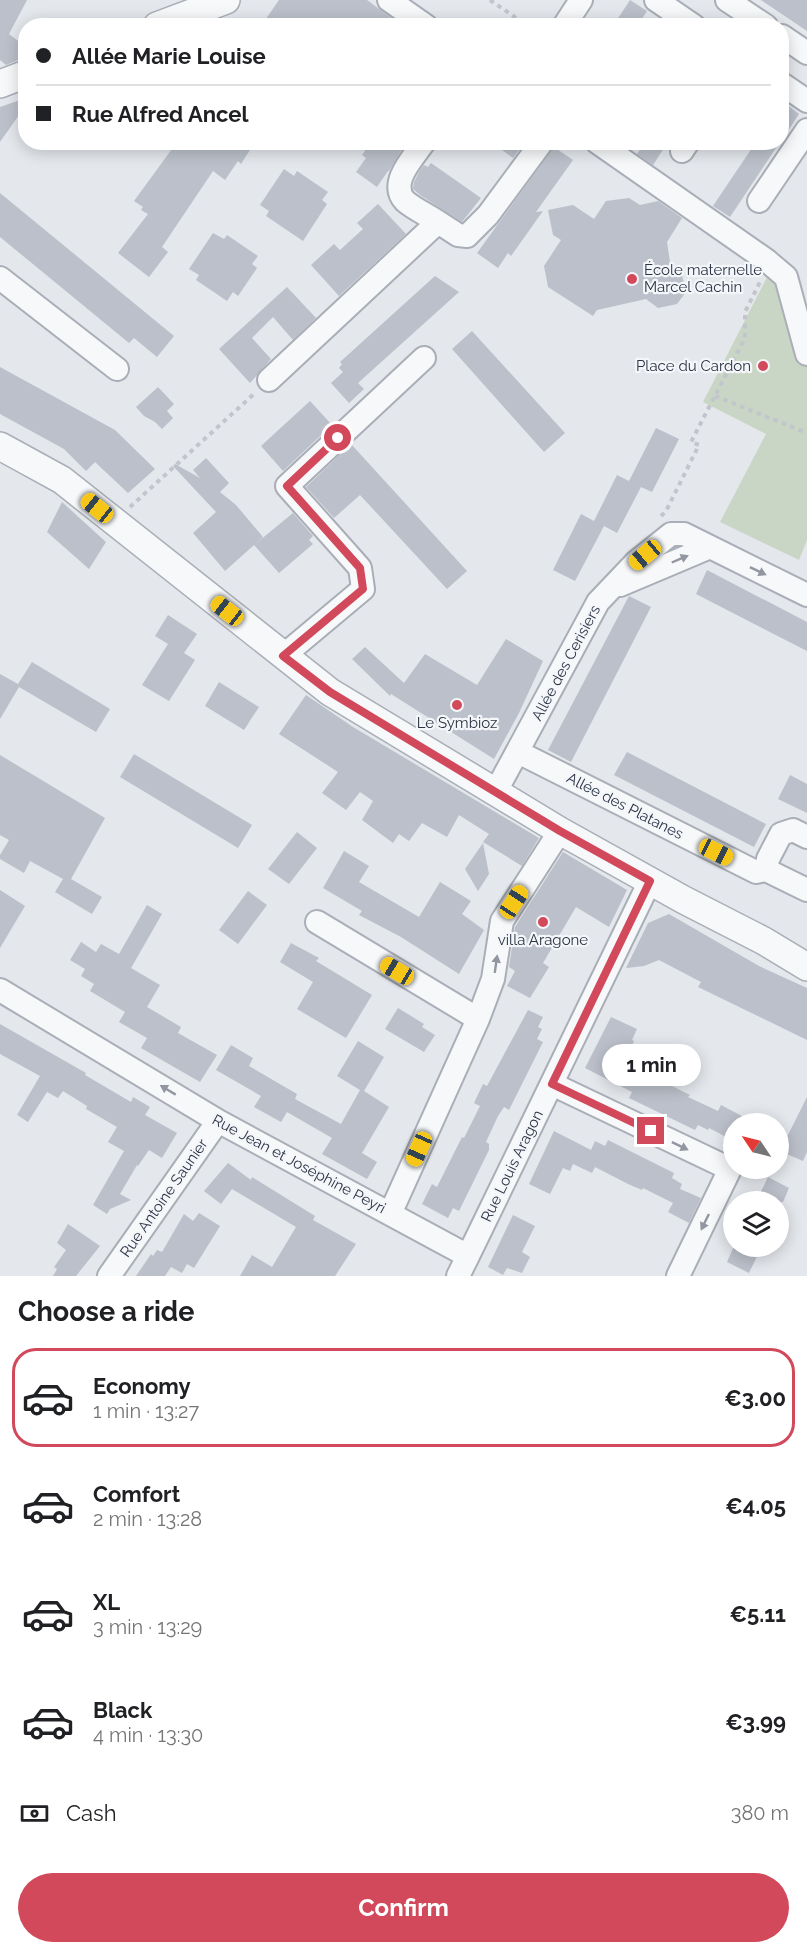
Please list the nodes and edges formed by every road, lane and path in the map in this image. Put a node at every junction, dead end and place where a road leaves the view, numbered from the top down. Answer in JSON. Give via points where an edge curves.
{"nodes":[{"id":1,"x":226,"y":0,"type":"edge"},
{"id":2,"x":389,"y":0,"type":"edge"},
{"id":3,"x":490,"y":0,"type":"edge"},
{"id":4,"x":581,"y":0,"type":"edge"},
{"id":5,"x":727,"y":0,"type":"edge"},
{"id":6,"x":660,"y":11,"type":"edge"},
{"id":7,"x":178,"y":18,"type":"edge"},
{"id":8,"x":415,"y":18,"type":"edge"},
{"id":9,"x":516,"y":18,"type":"edge"},
{"id":10,"x":569,"y":18,"type":"edge"},
{"id":11,"x":676,"y":18,"type":"edge"},
{"id":12,"x":754,"y":18,"type":"edge"},
{"id":13,"x":789,"y":41,"type":"edge"},
{"id":14,"x":807,"y":53,"type":"edge"},
{"id":15,"x":789,"y":89,"type":"edge"},
{"id":16,"x":807,"y":101,"type":"edge"},
{"id":17,"x":807,"y":130,"type":"edge"},
{"id":18,"x":419,"y":150,"type":"edge"},
{"id":19,"x":536,"y":150,"type":"edge"},
{"id":20,"x":608,"y":150,"type":"edge"},
{"id":21,"x":759,"y":201,"type":"dead end"},
{"id":22,"x":438,"y":222,"type":"junction"},
{"id":23,"x":766,"y":260,"type":"junction"},
{"id":24,"x":2,"y":284,"type":"edge"},
{"id":25,"x":807,"y":354,"type":"edge"},
{"id":26,"x":424,"y":358,"type":"dead end"},
{"id":27,"x":117,"y":369,"type":"dead end"},
{"id":28,"x":269,"y":380,"type":"joint"},
{"id":29,"x":715,"y":396,"type":"junction"},
{"id":30,"x":807,"y":433,"type":"edge"},
{"id":31,"x":0,"y":446,"type":"edge"},
{"id":32,"x":671,"y":501,"type":"dead end"},
{"id":33,"x":114,"y":522,"type":"junction"},
{"id":34,"x":710,"y":547,"type":"junction"},
{"id":35,"x":611,"y":589,"type":"junction"},
{"id":36,"x":807,"y":594,"type":"edge"},
{"id":37,"x":283,"y":656,"type":"junction"},
{"id":38,"x":518,"y":752,"type":"junction"},
{"id":39,"x":496,"y":791,"type":"junction"},
{"id":40,"x":560,"y":831,"type":"junction"},
{"id":41,"x":807,"y":837,"type":"edge"},
{"id":42,"x":765,"y":870,"type":"junction"},
{"id":43,"x":650,"y":881,"type":"junction"},
{"id":44,"x":807,"y":890,"type":"edge"},
{"id":45,"x":317,"y":922,"type":"dead end"},
{"id":46,"x":764,"y":941,"type":"junction"},
{"id":47,"x":807,"y":955,"type":"edge"},
{"id":48,"x":807,"y":967,"type":"edge"},
{"id":49,"x":0,"y":990,"type":"edge"},
{"id":50,"x":478,"y":1019,"type":"junction"},
{"id":51,"x":552,"y":1084,"type":"junction"},
{"id":52,"x":218,"y":1120,"type":"junction"},
{"id":53,"x":390,"y":1214,"type":"junction"},
{"id":54,"x":463,"y":1266,"type":"edge"},
{"id":55,"x":109,"y":1276,"type":"edge"},
{"id":56,"x":678,"y":1276,"type":"edge"}],
"edges":[{"from":1,"to":7,"type":"street"},
{"from":2,"to":8,"type":"street"},
{"from":3,"to":9,"type":"path"},
{"from":4,"to":10,"type":"street"},
{"from":5,"to":12,"type":"street"},
{"from":6,"to":11,"type":"street"},
{"from":13,"to":14,"type":"street"},
{"from":15,"to":16,"type":"street"},
{"from":17,"to":21,"type":"street"},
{"from":18,"to":22,"type":"street","via":[[401,176],[399,189],[404,200]]},
{"from":19,"to":22,"type":"street","via":[[488,215],[467,236],[458,235]]},
{"from":20,"to":23,"type":"street"},
{"from":22,"to":28,"type":"street"},
{"from":23,"to":25,"type":"street","via":[[786,277]]},
{"from":23,"to":29,"type":"path","via":[[765,272],[745,312],[745,338]]},
{"from":24,"to":27,"type":"street"},
{"from":26,"to":37,"type":"street","via":[[287,486],[360,568],[363,589]]},
{"from":28,"to":33,"type":"path"},
{"from":29,"to":30,"type":"path"},
{"from":29,"to":32,"type":"path","via":[[691,442],[699,445]]},
{"from":31,"to":33,"type":"street","via":[[62,480]]},
{"from":33,"to":37,"type":"street"},
{"from":35,"to":34,"type":"street","one_way":true},
{"from":34,"to":35,"type":"street","name":"Allée des Cerisiers","via":[[685,530],[671,534],[636,562]]},
{"from":34,"to":36,"type":"street","name":"Allée des Cerisiers","one_way":true},
{"from":35,"to":38,"type":"street","name":"Allée des Cerisiers","via":[[598,602]]},
{"from":37,"to":39,"type":"street","via":[[330,692]]},
{"from":38,"to":39,"type":"street","name":"Allée des Cerisiers"},
{"from":38,"to":42,"type":"street","name":"Allée des Platanes","via":[[756,872]]},
{"from":39,"to":40,"type":"street"},
{"from":40,"to":43,"type":"street"},
{"from":50,"to":40,"type":"street","name":"Rue Jean et Joséphine Peyri","one_way":true,"via":[[493,979],[502,921]]},
{"from":41,"to":42,"type":"street","via":[[793,830],[781,834]]},
{"from":42,"to":44,"type":"street","name":"Allée des Platanes"},
{"from":43,"to":46,"type":"street"},
{"from":43,"to":51,"type":"street","name":"Rue Louis Aragon"},
{"from":45,"to":50,"type":"street"},
{"from":46,"to":47,"type":"street"},
{"from":46,"to":48,"type":"street"},
{"from":52,"to":49,"type":"street","name":"Rue Jean et Joséphine Peyri","one_way":true},
{"from":50,"to":53,"type":"street","name":"Rue Jean et Joséphine Peyri"},
{"from":51,"to":54,"type":"street","name":"Rue Louis Aragon"},
{"from":51,"to":56,"type":"street","one_way":true,"via":[[730,1169]]},
{"from":52,"to":53,"type":"street","name":"Rue Jean et Joséphine Peyri"},
{"from":52,"to":55,"type":"street","name":"Rue Antoine Saunier"},
{"from":53,"to":54,"type":"street"}]}
